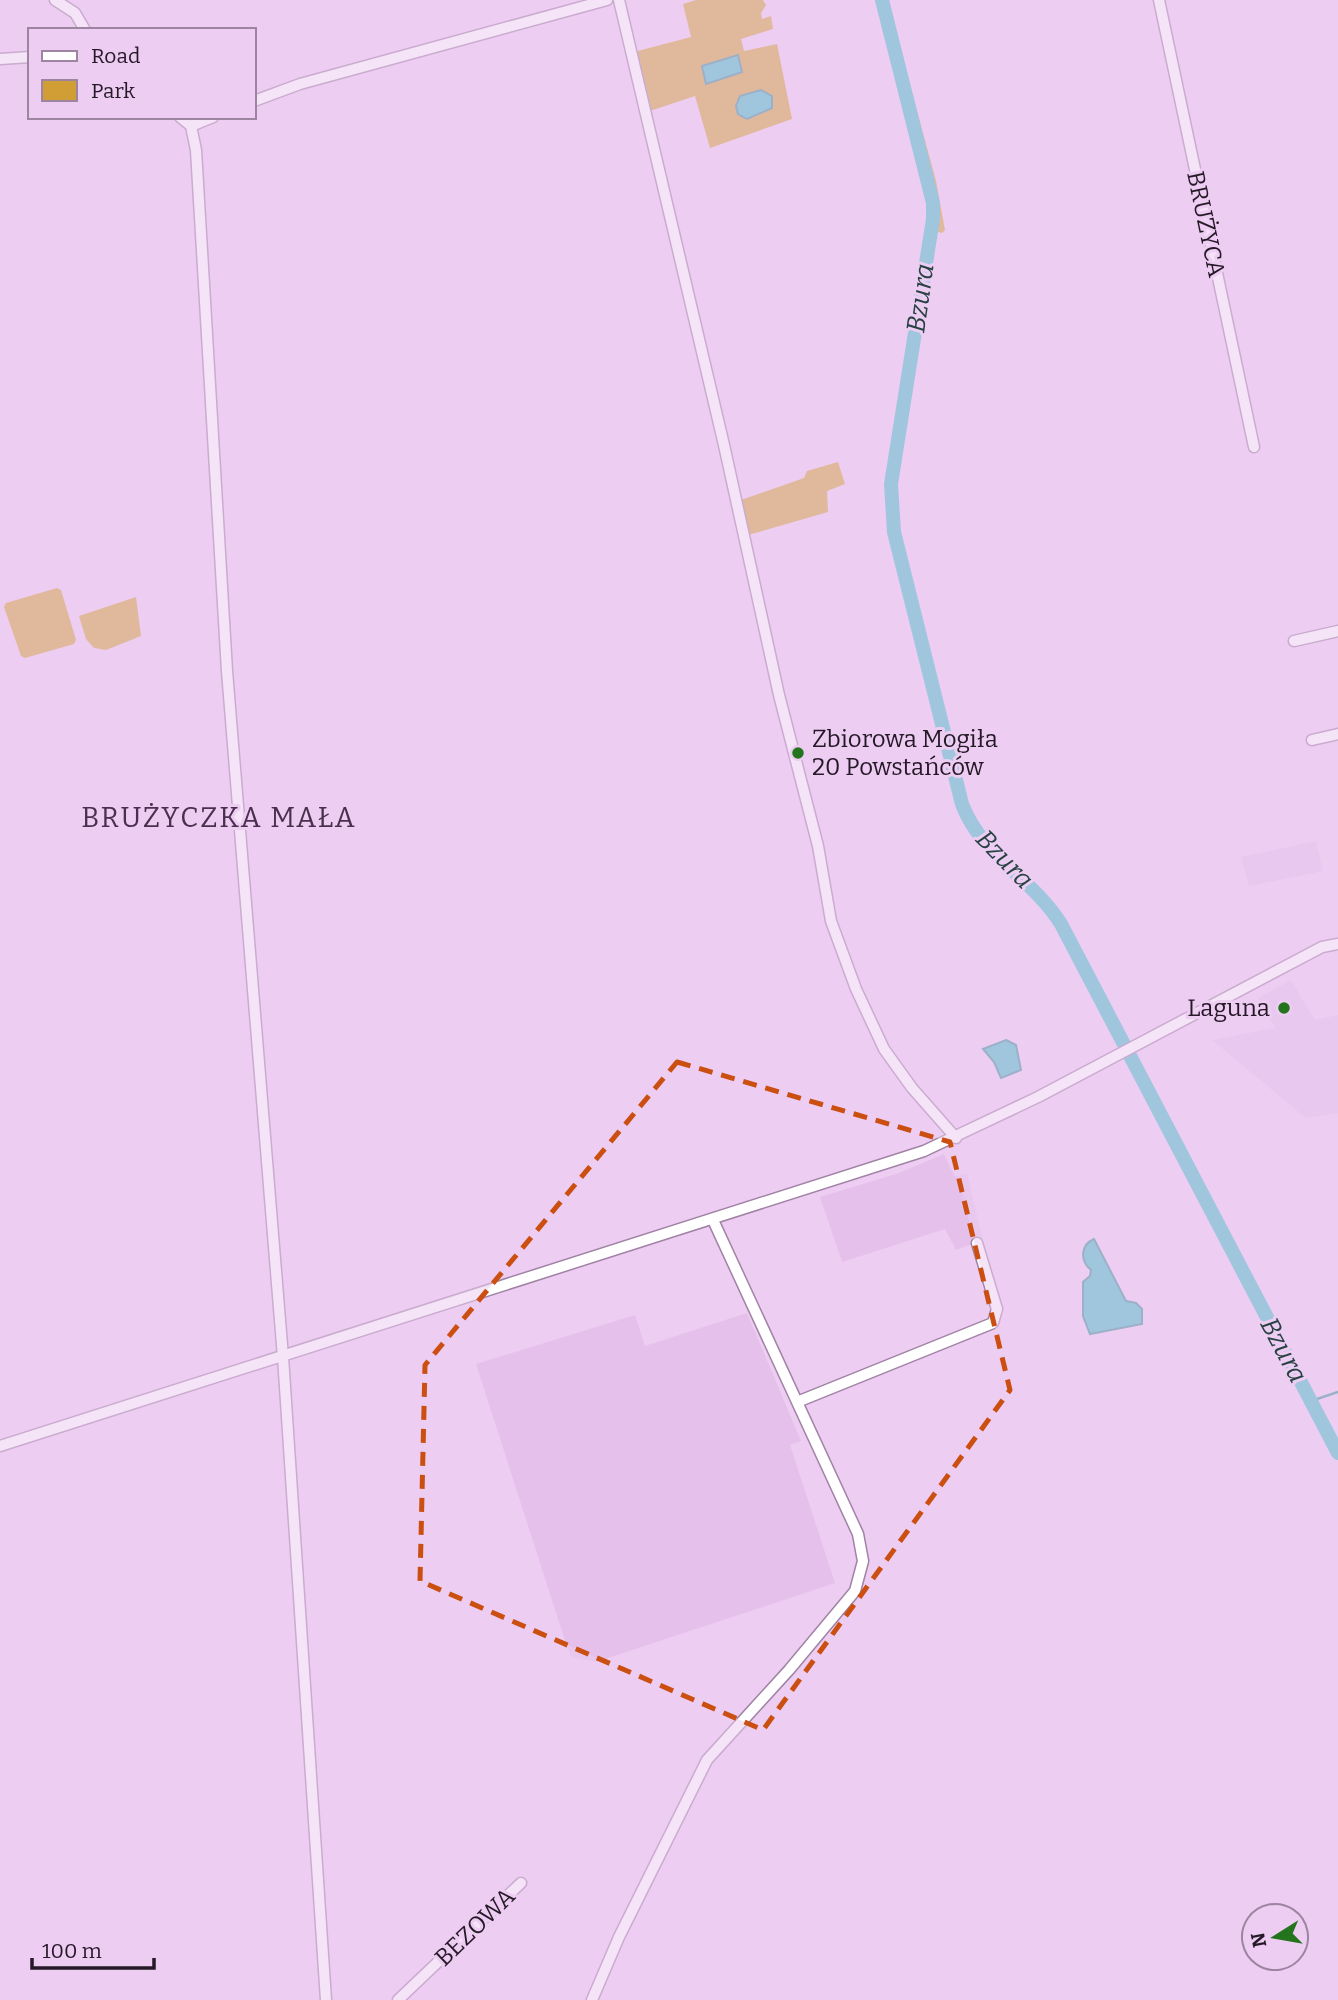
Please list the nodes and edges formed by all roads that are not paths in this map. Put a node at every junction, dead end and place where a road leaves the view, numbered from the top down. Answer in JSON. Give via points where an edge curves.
{"nodes":[{"id":1,"x":55,"y":0,"type":"edge"},
{"id":2,"x":607,"y":0,"type":"edge"},
{"id":3,"x":619,"y":0,"type":"edge"},
{"id":4,"x":1159,"y":0,"type":"edge"},
{"id":5,"x":84,"y":28,"type":"edge"},
{"id":6,"x":28,"y":57,"type":"edge"},
{"id":7,"x":0,"y":59,"type":"edge"},
{"id":8,"x":256,"y":101,"type":"edge"},
{"id":9,"x":182,"y":119,"type":"edge"},
{"id":10,"x":208,"y":119,"type":"edge"},
{"id":11,"x":191,"y":126,"type":"junction"},
{"id":12,"x":1254,"y":447,"type":"dead end"},
{"id":13,"x":1338,"y":631,"type":"edge"},
{"id":14,"x":1294,"y":641,"type":"dead end"},
{"id":15,"x":1338,"y":734,"type":"edge"},
{"id":16,"x":1312,"y":740,"type":"dead end"},
{"id":17,"x":1338,"y":944,"type":"edge"},
{"id":18,"x":956,"y":1138,"type":"junction"},
{"id":19,"x":713,"y":1220,"type":"junction"},
{"id":20,"x":977,"y":1242,"type":"dead end"},
{"id":21,"x":283,"y":1357,"type":"junction"},
{"id":22,"x":797,"y":1402,"type":"junction"},
{"id":23,"x":0,"y":1446,"type":"edge"},
{"id":24,"x":521,"y":1883,"type":"dead end"},
{"id":25,"x":326,"y":2000,"type":"edge"},
{"id":26,"x":398,"y":2000,"type":"edge"},
{"id":27,"x":592,"y":2000,"type":"edge"}],
"edges":[{"from":1,"to":5,"type":"street","via":[[75,13]]},
{"from":2,"to":8,"type":"street","via":[[314,80]]},
{"from":3,"to":18,"type":"street","via":[[818,846],[831,921],[884,1049]]},
{"from":4,"to":12,"type":"street","name":"BRUŻYCA"},
{"from":6,"to":7,"type":"street"},
{"from":9,"to":11,"type":"street"},
{"from":10,"to":11,"type":"street"},
{"from":11,"to":21,"type":"street","via":[[226,660]]},
{"from":13,"to":14,"type":"street"},
{"from":15,"to":16,"type":"street"},
{"from":17,"to":18,"type":"street","via":[[1322,947]]},
{"from":18,"to":19,"type":"street"},
{"from":19,"to":21,"type":"street"},
{"from":19,"to":22,"type":"street"},
{"from":20,"to":22,"type":"street","via":[[997,1309],[993,1323]]},
{"from":21,"to":23,"type":"street"},
{"from":21,"to":25,"type":"street"},
{"from":22,"to":27,"type":"street","via":[[858,1534],[863,1561],[860,1579],[852,1596],[707,1760]]},
{"from":24,"to":26,"type":"street","name":"BEZOWA"}]}
